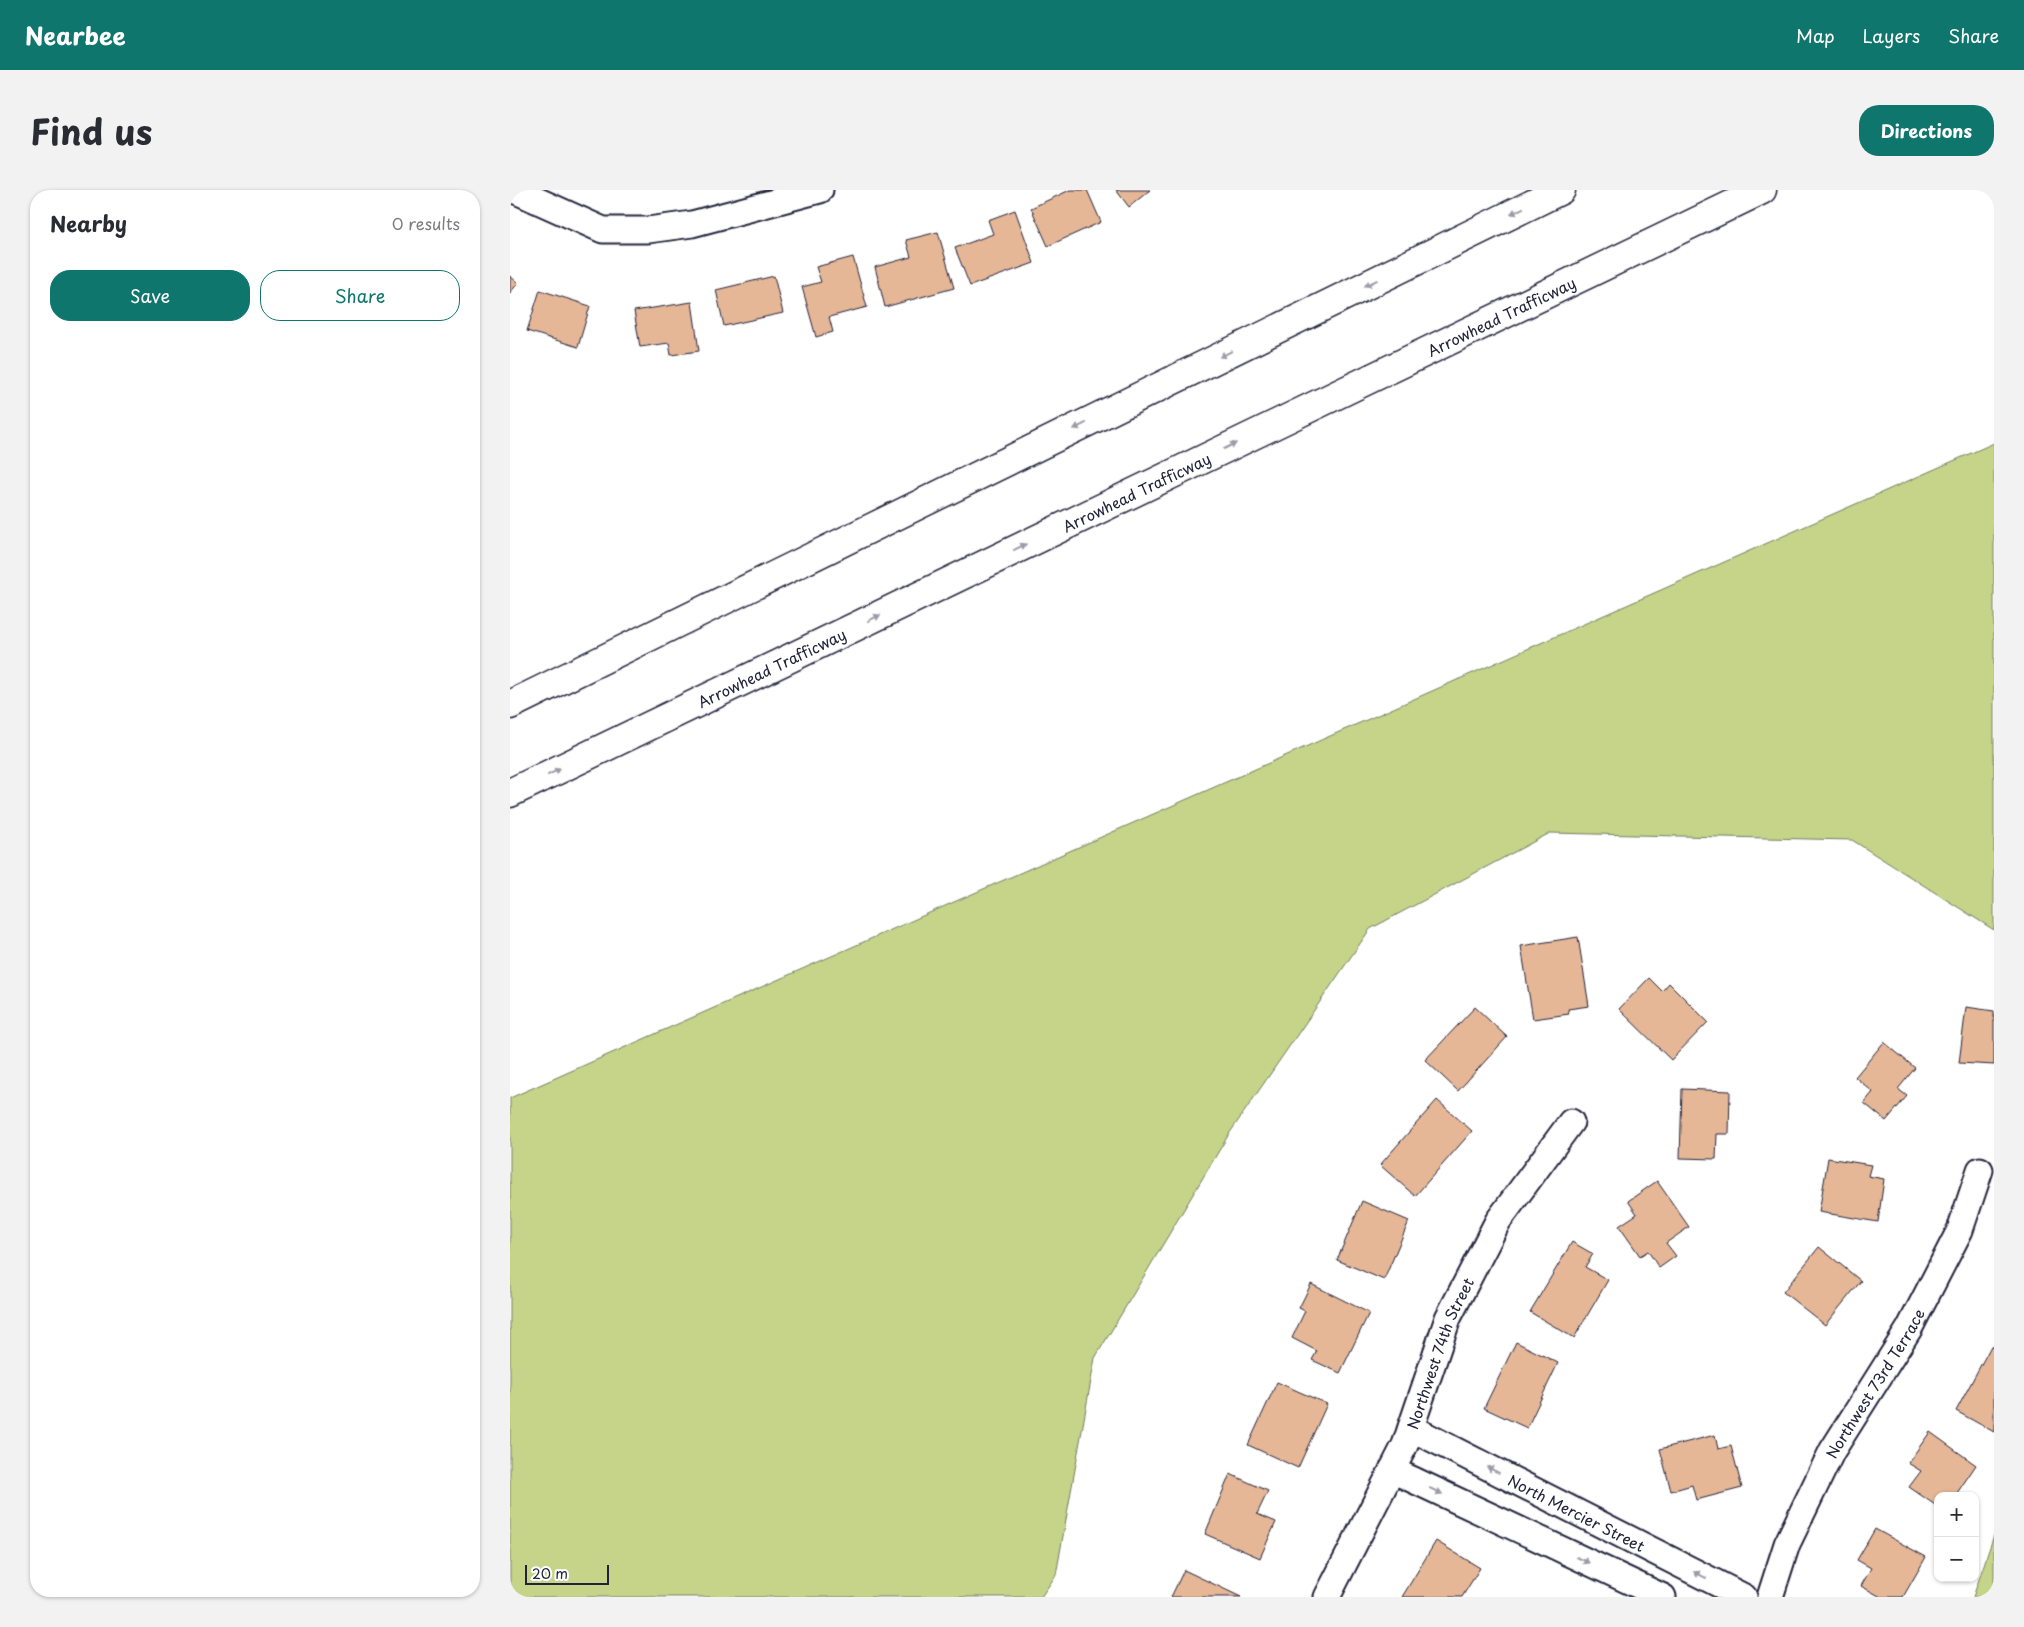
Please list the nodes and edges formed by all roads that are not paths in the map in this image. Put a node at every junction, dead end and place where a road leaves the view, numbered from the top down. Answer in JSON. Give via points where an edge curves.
{"nodes":[{"id":1,"x":820,"y":190,"type":"edge"},
{"id":2,"x":1561,"y":190,"type":"edge"},
{"id":3,"x":1762,"y":190,"type":"edge"},
{"id":4,"x":524,"y":195,"type":"edge"},
{"id":5,"x":510,"y":705,"type":"edge"},
{"id":6,"x":510,"y":793,"type":"edge"},
{"id":7,"x":1571,"y":1122,"type":"dead end"},
{"id":8,"x":1980,"y":1170,"type":"dead end"},
{"id":9,"x":1410,"y":1428,"type":"junction"},
{"id":10,"x":1392,"y":1470,"type":"junction"},
{"id":11,"x":1327,"y":1597,"type":"edge"},
{"id":12,"x":1663,"y":1597,"type":"edge"},
{"id":13,"x":1744,"y":1597,"type":"edge"},
{"id":14,"x":1770,"y":1597,"type":"edge"}],
"edges":[{"from":1,"to":4,"type":"street","via":[[692,224],[648,230],[604,230]]},
{"from":2,"to":5,"type":"highway","one_way":true},
{"from":6,"to":3,"type":"highway","name":"Arrowhead Trafficway","one_way":true},
{"from":7,"to":9,"type":"street","name":"Northwest 74th Street","via":[[1498,1221],[1448,1318]]},
{"from":8,"to":14,"type":"street","name":"Northwest 73rd Terrace","via":[[1960,1230],[1910,1329],[1832,1451],[1787,1544]]},
{"from":9,"to":10,"type":"street","name":"Northwest 74th Street"},
{"from":13,"to":9,"type":"street","name":"North Mercier Street","one_way":true},
{"from":10,"to":11,"type":"street","name":"Northwest 74th Street"},
{"from":10,"to":12,"type":"street","one_way":true}]}
